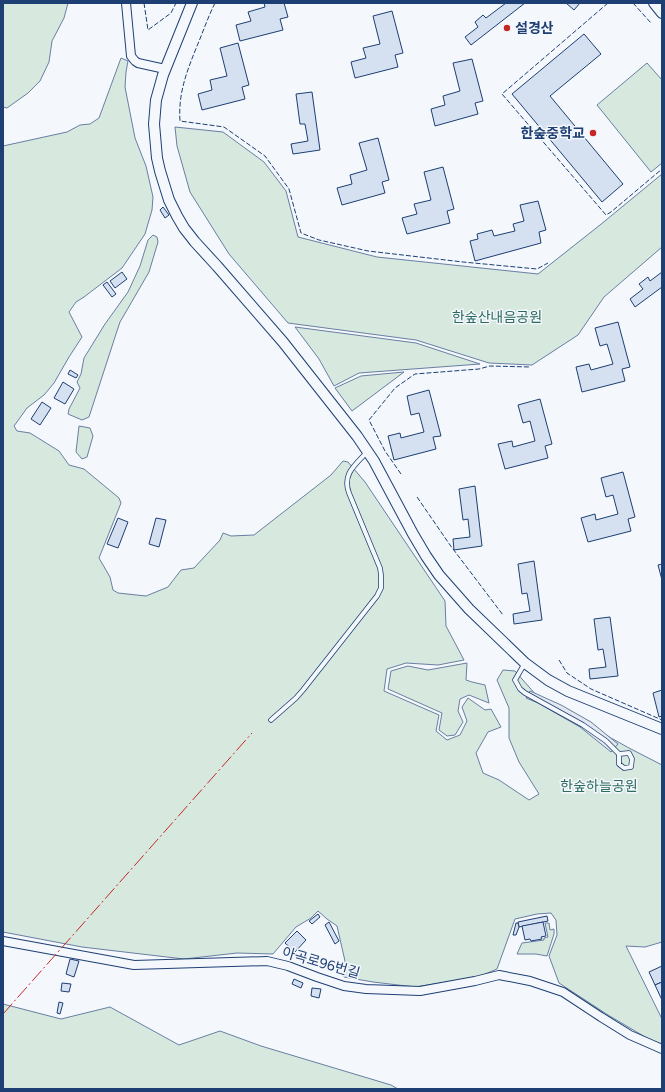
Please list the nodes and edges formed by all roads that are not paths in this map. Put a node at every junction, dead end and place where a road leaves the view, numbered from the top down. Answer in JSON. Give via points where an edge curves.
{"nodes":[{"id":1,"x":126,"y":3,"type":"edge"},
{"id":2,"x":192,"y":3,"type":"edge"},
{"id":3,"x":654,"y":3,"type":"edge"},
{"id":4,"x":662,"y":13,"type":"edge"},
{"id":5,"x":165,"y":69,"type":"junction"},
{"id":6,"x":368,"y":452,"type":"junction"},
{"id":7,"x":525,"y":663,"type":"junction"},
{"id":8,"x":271,"y":720,"type":"dead end"},
{"id":9,"x":662,"y":729,"type":"edge"},
{"id":10,"x":619,"y":754,"type":"dead end"},
{"id":11,"x":3,"y":941,"type":"edge"},
{"id":12,"x":662,"y":1050,"type":"edge"}],
"edges":[{"from":1,"to":5,"type":"street","via":[[130,52],[133,59],[138,63]]},
{"from":2,"to":5,"type":"street"},
{"from":3,"to":4,"type":"street"},
{"from":5,"to":6,"type":"street","via":[[156,100],[155,137],[160,171],[177,216],[195,242],[283,342]]},
{"from":6,"to":7,"type":"street","via":[[432,565],[469,609]]},
{"from":6,"to":8,"type":"lane","via":[[351,469],[346,485],[380,568],[381,588],[303,690]]},
{"from":7,"to":9,"type":"street","via":[[568,691]]},
{"from":7,"to":10,"type":"lane","via":[[515,680],[520,689],[583,725]]},
{"from":11,"to":12,"type":"street","name":"아곡로96번길","via":[[134,965],[267,960],[344,986],[366,989],[420,991],[499,975],[530,981],[563,992],[630,1035]]}]}
